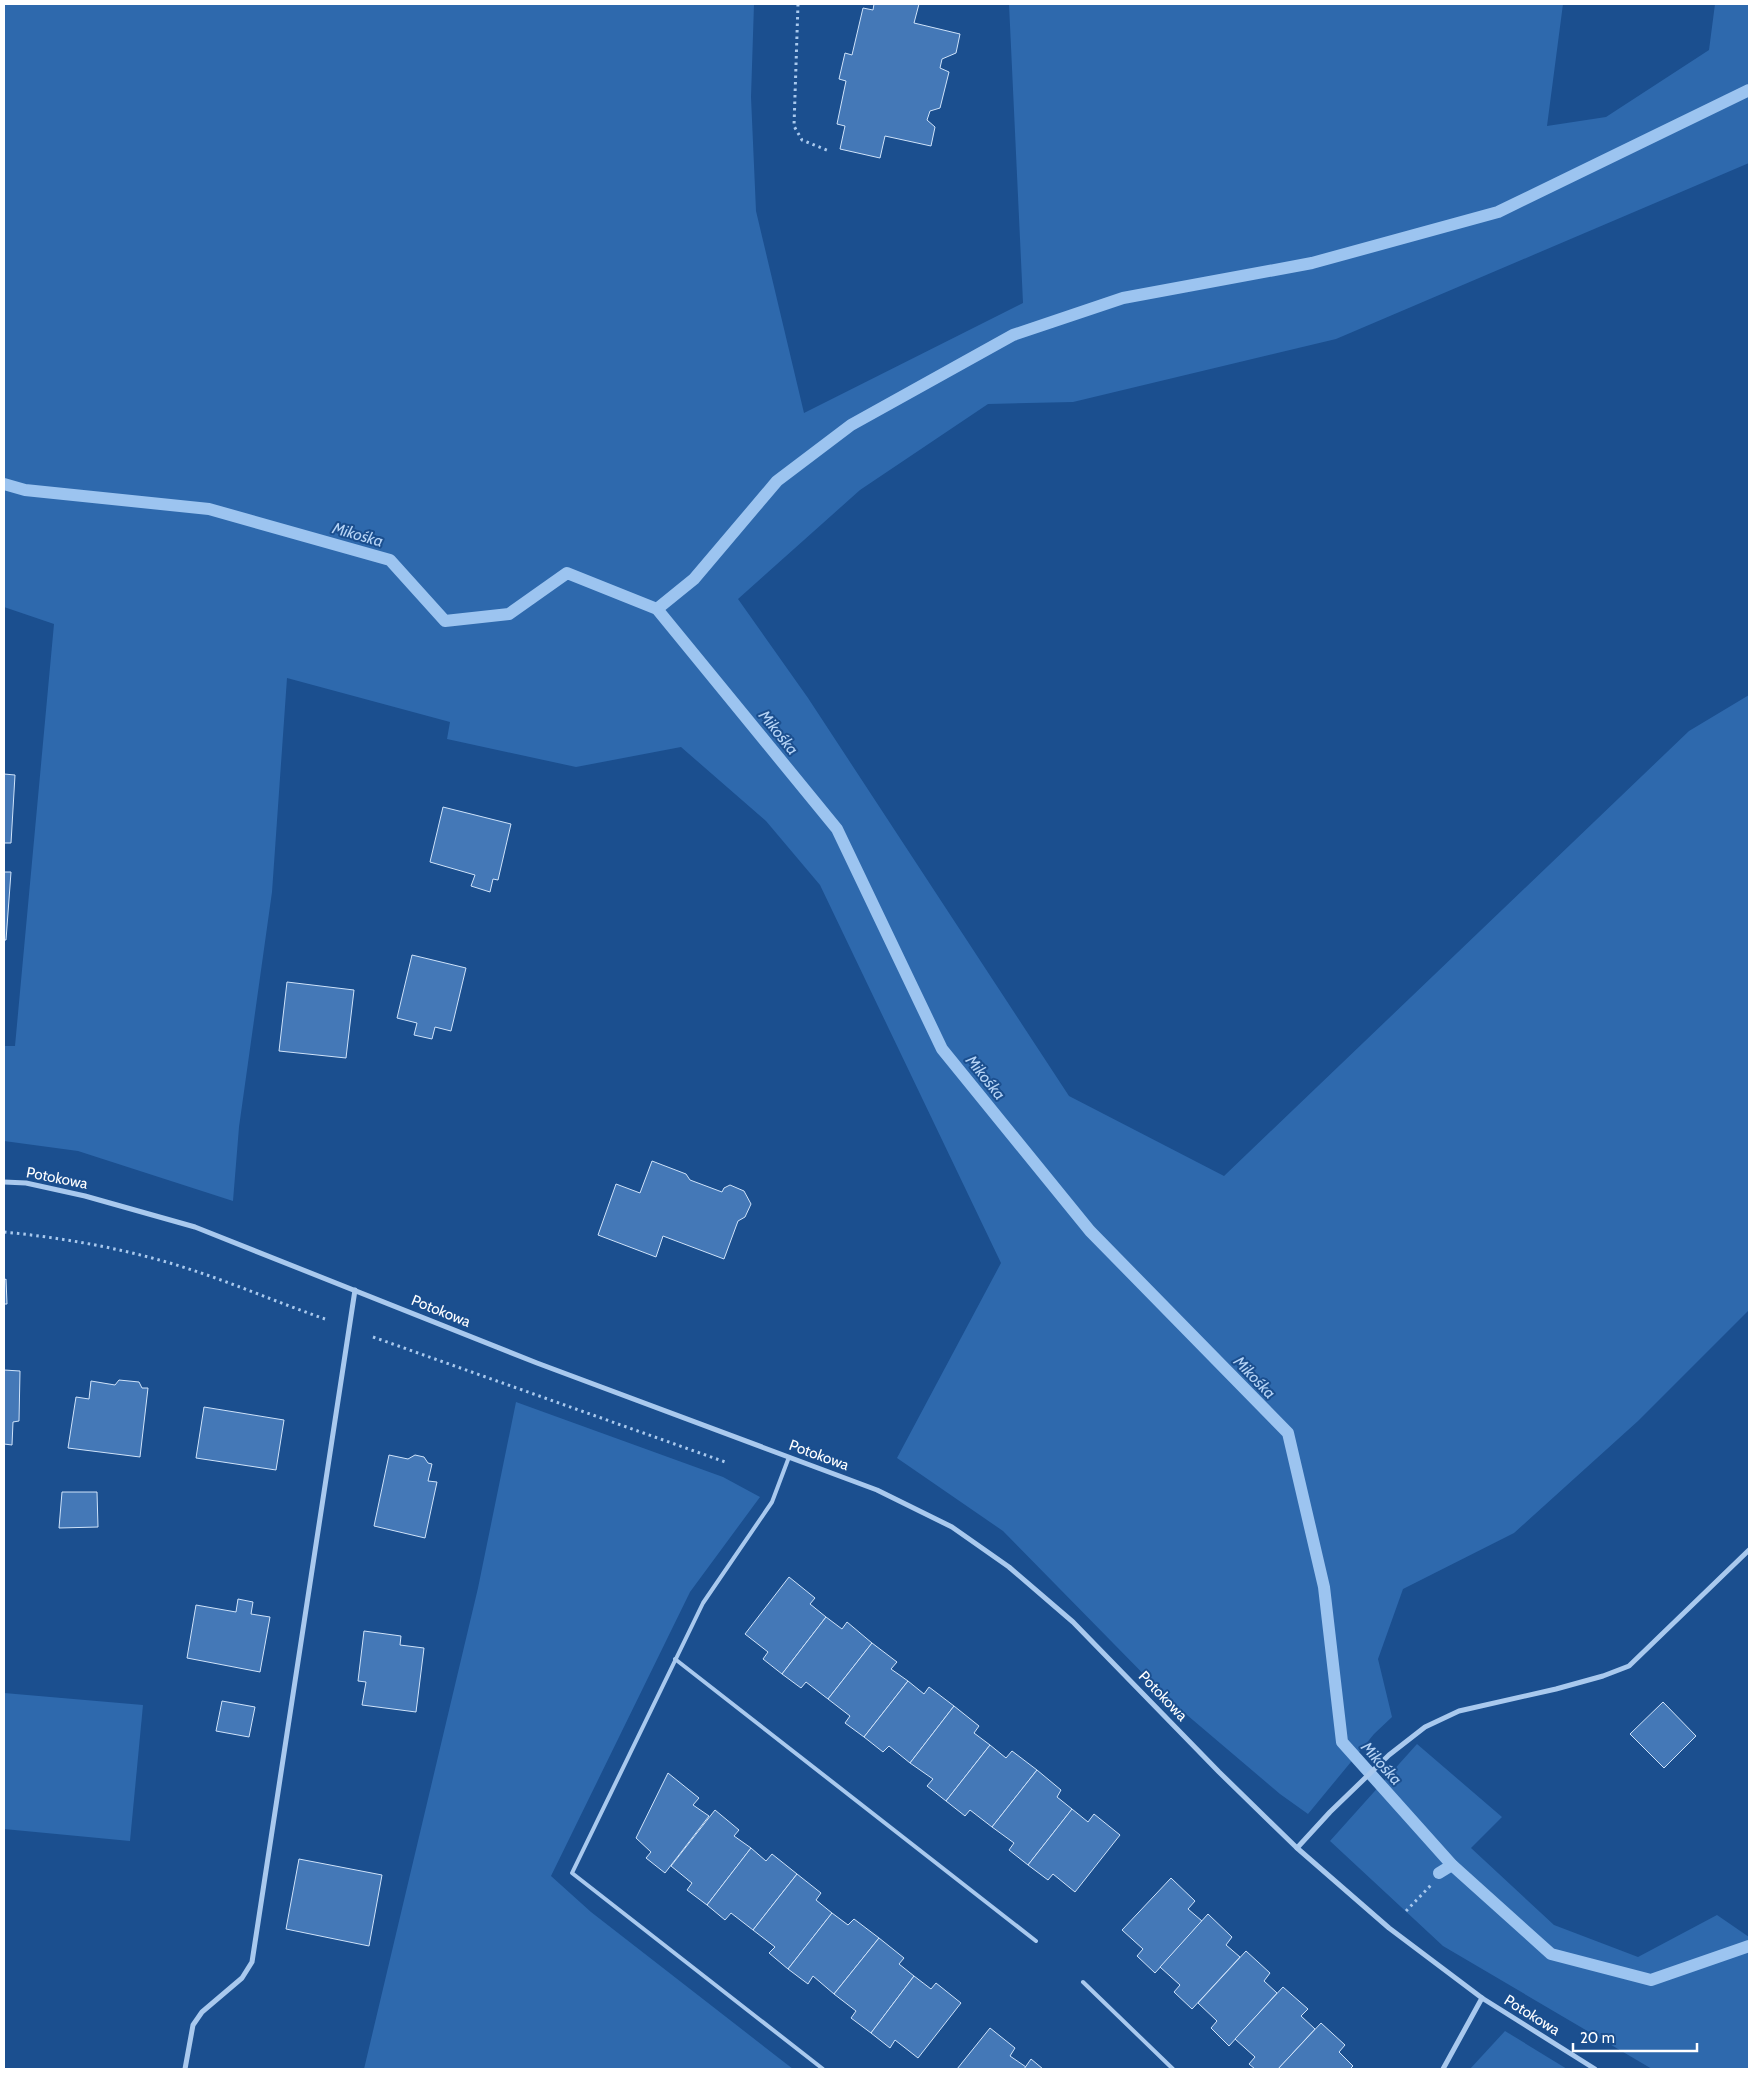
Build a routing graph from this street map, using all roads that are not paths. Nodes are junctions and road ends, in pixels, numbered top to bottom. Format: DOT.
graph roads {
  1 [pos="4,1182"];
  2 [pos="355,1290"];
  3 [pos="789,1457"];
  4 [pos="1749,1550"];
  5 [pos="675,1659"];
  6 [pos="1297,1848"];
  7 [pos="1036,1941"];
  8 [pos="1083,1982"];
  9 [pos="1482,1998"];
  10 [pos="185,2069"];
  11 [pos="823,2069"];
  12 [pos="1173,2069"];
  13 [pos="1443,2069"];
  14 [pos="1595,2069"];
  1 -- 2 [label="street, Potokowa"];
  2 -- 3 [label="street, Potokowa"];
  2 -- 10 [label="street"];
  3 -- 5 [label="lane"];
  3 -- 6 [label="street, Potokowa"];
  4 -- 6 [label="street"];
  5 -- 7 [label="lane"];
  5 -- 11 [label="lane"];
  6 -- 9 [label="street, Potokowa"];
  8 -- 12 [label="lane"];
  9 -- 13 [label="street, Potokowa"];
  9 -- 14 [label="street, Potokowa"];
}
